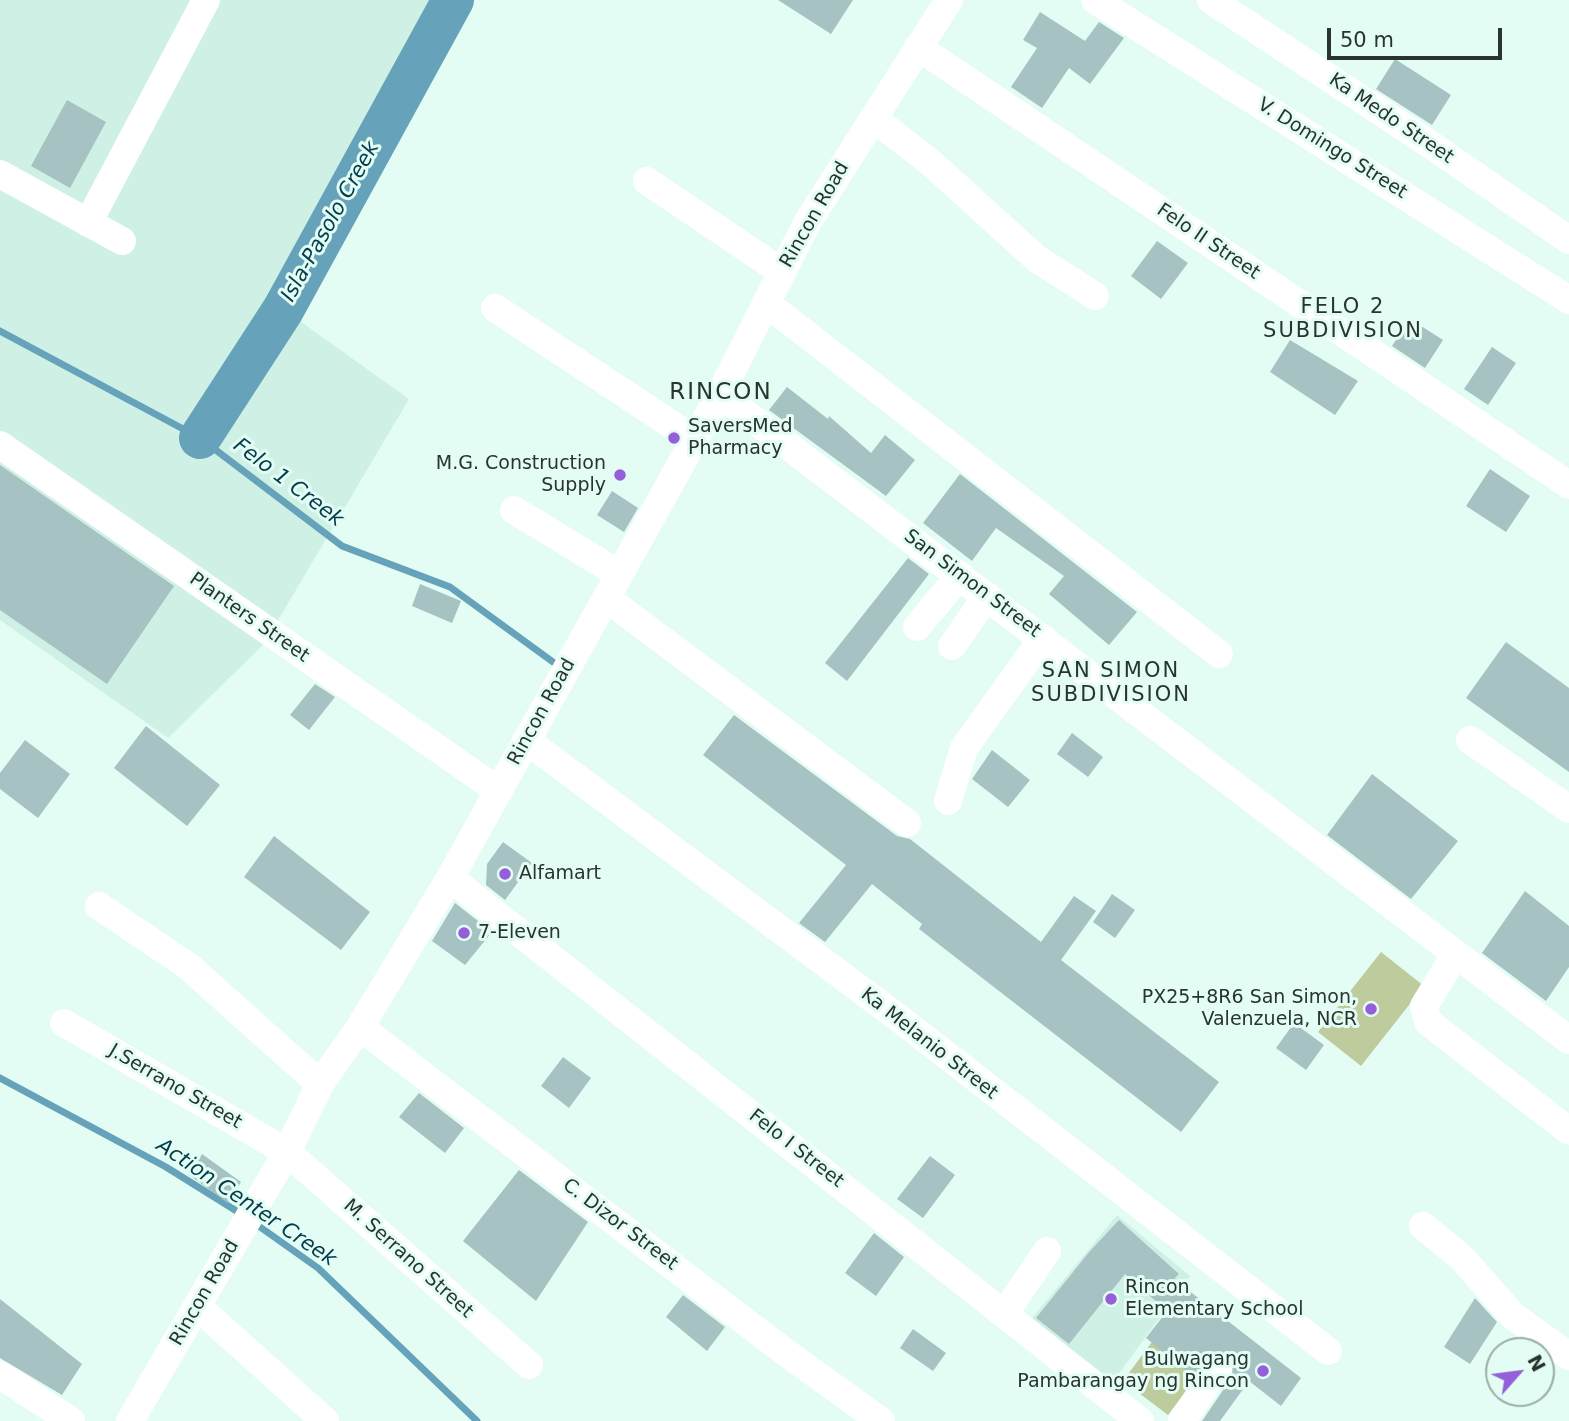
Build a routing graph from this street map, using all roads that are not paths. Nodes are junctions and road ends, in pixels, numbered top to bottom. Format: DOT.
graph roads {
  1 [pos="206,0"];
  2 [pos="949,0"];
  3 [pos="1095,0"];
  4 [pos="1211,0"];
  5 [pos="918,47"];
  6 [pos="873,118"];
  7 [pos="0,174"];
  8 [pos="648,181"];
  9 [pos="88,223"];
  10 [pos="1569,240"];
  11 [pos="122,241"];
  12 [pos="782,272"];
  13 [pos="1095,296"];
  14 [pos="1569,300"];
  15 [pos="766,303"];
  16 [pos="495,308"];
  17 [pos="720,394"];
  18 [pos="695,440"];
  19 [pos="0,445"];
  20 [pos="1569,485"];
  21 [pos="514,510"];
  22 [pos="960,575"];
  23 [pos="613,586"];
  24 [pos="987,596"];
  25 [pos="917,627"];
  26 [pos="1043,638"];
  27 [pos="952,646"];
  28 [pos="1219,654"];
  29 [pos="526,740"];
  30 [pos="1470,740"];
  31 [pos="499,791"];
  32 [pos="948,801"];
  33 [pos="1569,809"];
  34 [pos="907,823"];
  35 [pos="450,878"];
  36 [pos="99,906"];
  37 [pos="1455,956"];
  38 [pos="64,1023"];
  39 [pos="360,1027"];
  40 [pos="1569,1040"];
  41 [pos="320,1084"];
  42 [pos="1569,1131"];
  43 [pos="287,1152"];
  44 [pos="1423,1226"];
  45 [pos="1047,1251"];
  46 [pos="197,1306"];
  47 [pos="1005,1313"];
  48 [pos="1328,1351"];
  49 [pos="1569,1356"];
  50 [pos="529,1365"];
  51 [pos="1218,1368"];
  52 [pos="0,1375"];
  53 [pos="71,1421"];
  54 [pos="131,1421"];
  55 [pos="324,1421"];
  56 [pos="881,1421"];
  57 [pos="1140,1421"];
  58 [pos="1182,1421"];
  1 -- 9 [label="street"];
  2 -- 5 [label="street, Rincon Road"];
  3 -- 14 [label="street, V. Domingo Street"];
  4 -- 10 [label="street, Ka Medo Street"];
  5 -- 6 [label="street, Rincon Road"];
  5 -- 20 [label="street, Felo II Street"];
  6 -- 12 [label="street, Rincon Road"];
  6 -- 13 [label="street"];
  7 -- 9 [label="street"];
  8 -- 12 [label="street"];
  9 -- 11 [label="street"];
  12 -- 15 [label="street, Rincon Road"];
  15 -- 17 [label="street, Rincon Road"];
  15 -- 28 [label="street"];
  16 -- 18 [label="street"];
  17 -- 18 [label="street, Rincon Road"];
  17 -- 22 [label="street, San Simon Street"];
  18 -- 23 [label="street, Rincon Road"];
  19 -- 31 [label="street, Planters Street"];
  21 -- 23 [label="street"];
  22 -- 24 [label="street, San Simon Street"];
  22 -- 25 [label="street"];
  23 -- 29 [label="street, Rincon Road"];
  23 -- 34 [label="street"];
  24 -- 26 [label="street, San Simon Street"];
  24 -- 27 [label="street"];
  26 -- 32 [label="street"];
  26 -- 37 [label="street, San Simon Street"];
  29 -- 31 [label="street, Rincon Road"];
  29 -- 48 [label="street, Ka Melanio Street"];
  30 -- 33 [label="street"];
  31 -- 35 [label="street, Rincon Road"];
  35 -- 39 [label="street, Rincon Road"];
  35 -- 47 [label="street, Felo Ⅰ Street"];
  36 -- 41 [label="street"];
  37 -- 40 [label="street, San Simon Street"];
  37 -- 42 [label="street"];
  38 -- 43 [label="street, J.Serrano Street"];
  39 -- 41 [label="street, Rincon Road"];
  39 -- 56 [label="street, C. Dizor Street"];
  41 -- 43 [label="street, Rincon Road"];
  43 -- 46 [label="street, Rincon Road"];
  43 -- 50 [label="street, M. Serrano Street"];
  44 -- 49 [label="street"];
  45 -- 47 [label="street"];
  46 -- 54 [label="street, Rincon Road"];
  46 -- 55 [label="street"];
  47 -- 57 [label="street, Felo Ⅰ Street"];
  51 -- 58 [label="street"];
  52 -- 53 [label="street"];
}
